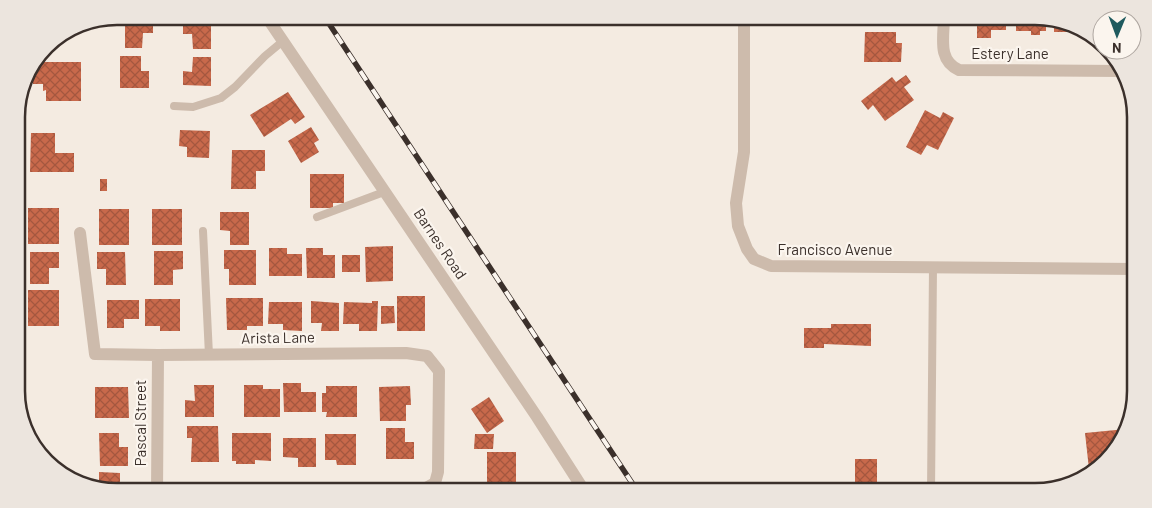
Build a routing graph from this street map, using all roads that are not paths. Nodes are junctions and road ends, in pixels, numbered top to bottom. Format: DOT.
graph roads {
  1 [pos="272,25"];
  2 [pos="744,25"];
  3 [pos="944,25"];
  4 [pos="283,41"];
  5 [pos="1115,71"];
  6 [pos="174,106"];
  7 [pos="384,192"];
  8 [pos="317,217"];
  9 [pos="203,231"];
  10 [pos="80,233"];
  11 [pos="933,267"];
  12 [pos="1127,269"];
  13 [pos="158,355"];
  14 [pos="209,355"];
  15 [pos="157,483"];
  16 [pos="435,483"];
  17 [pos="579,483"];
  18 [pos="931,483"];
  1 -- 4 [label="street, Barnes Road"];
  2 -- 11 [label="street, Francisco Avenue"];
  3 -- 5 [label="street, Estery Lane"];
  4 -- 6 [label="lane"];
  4 -- 7 [label="street, Barnes Road"];
  7 -- 8 [label="lane"];
  7 -- 17 [label="street, Barnes Road"];
  9 -- 14 [label="lane"];
  10 -- 13 [label="street, Arista Lane"];
  11 -- 12 [label="street, Francisco Avenue"];
  11 -- 18 [label="lane"];
  13 -- 14 [label="street, Arista Lane"];
  13 -- 15 [label="street, Pascal Street"];
  14 -- 16 [label="street, Arista Lane"];
}
